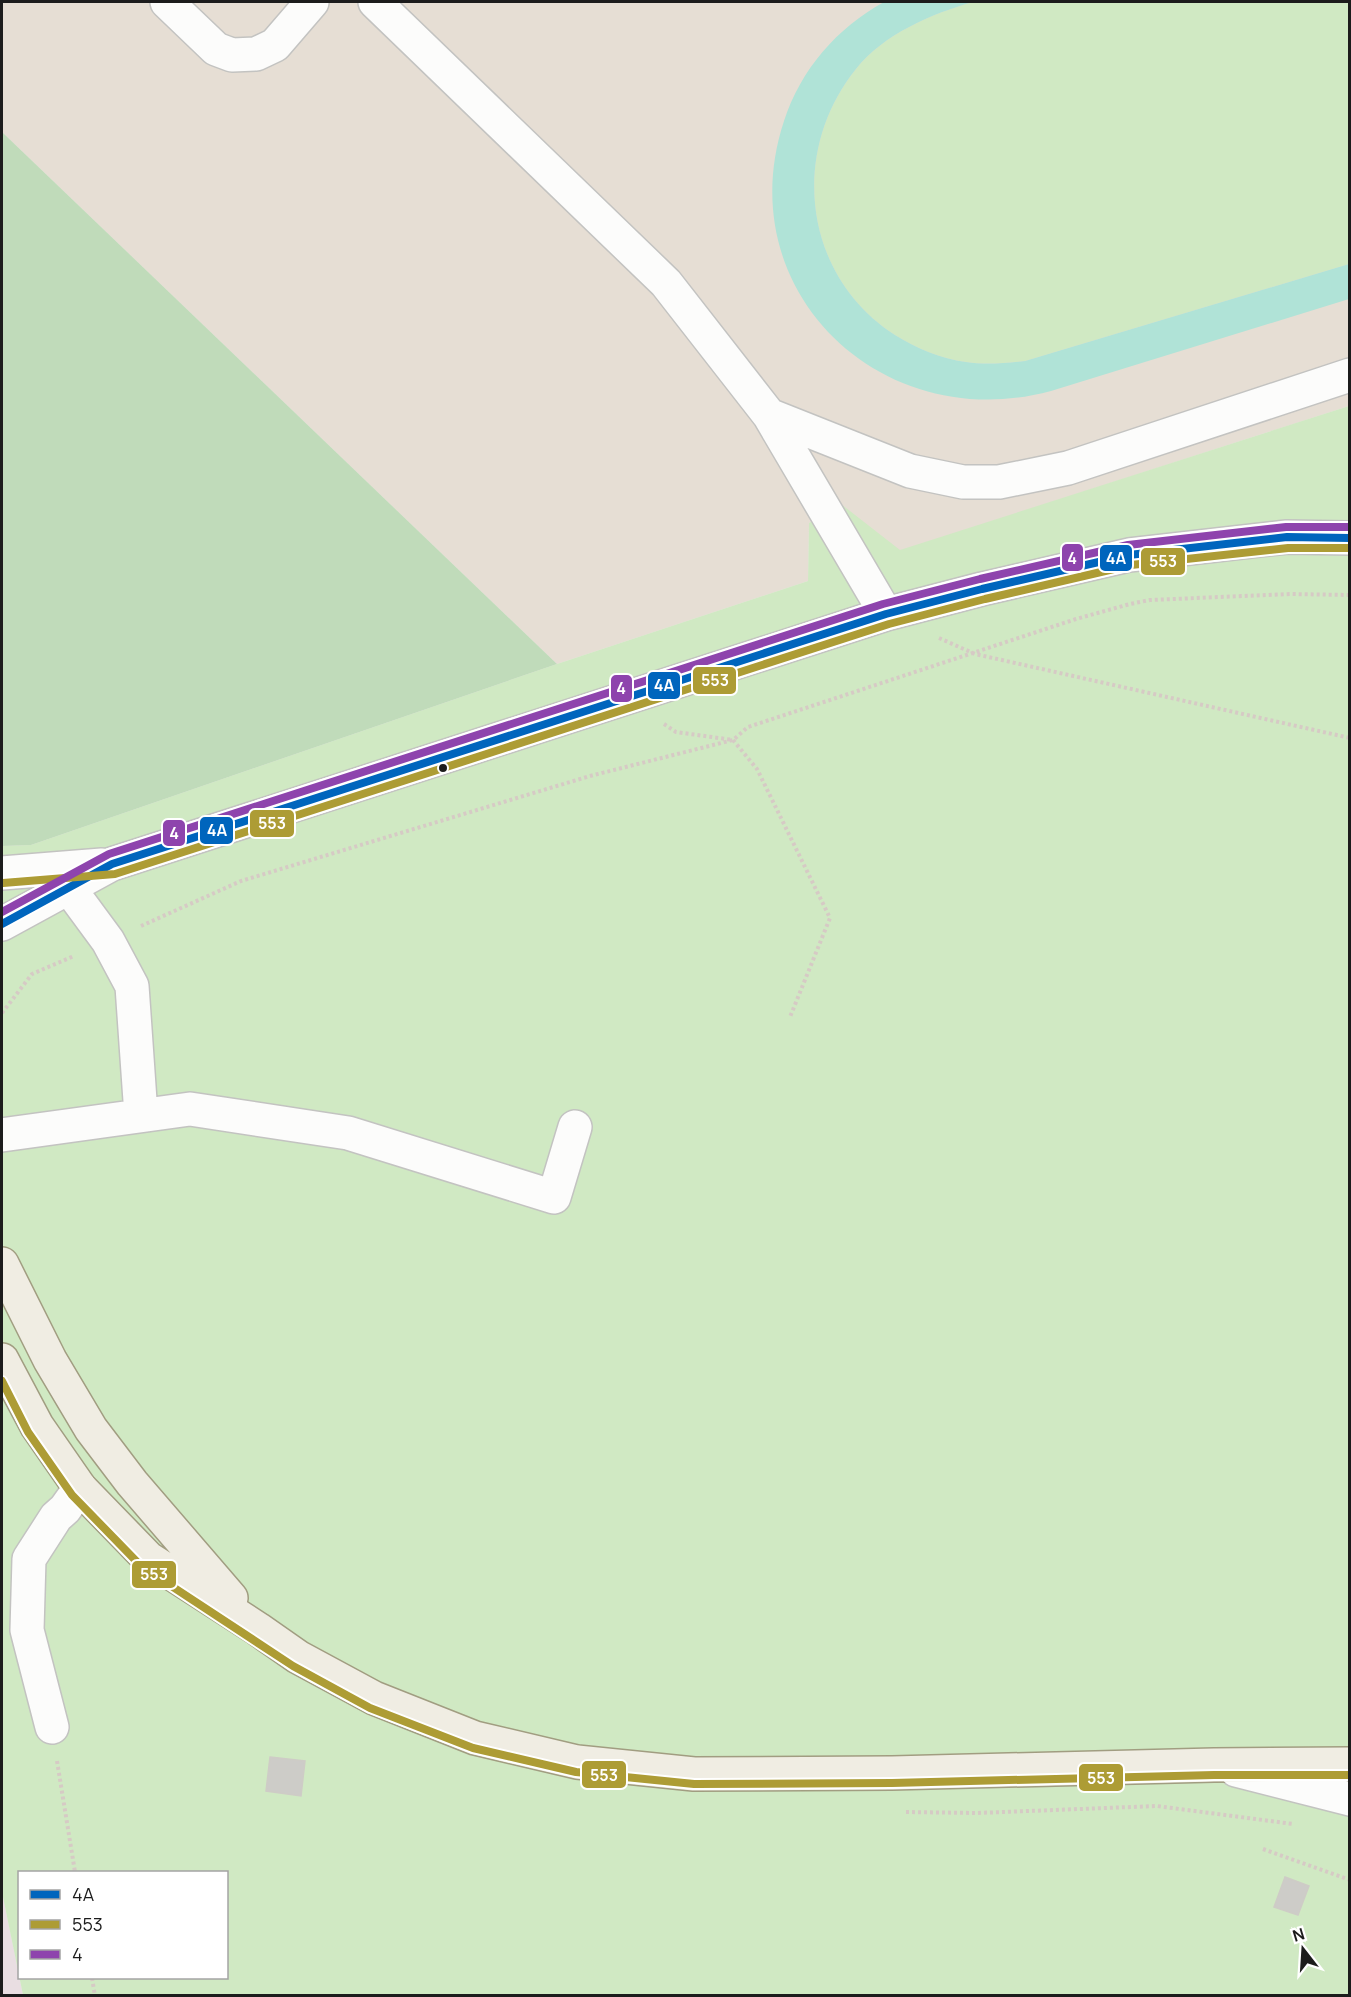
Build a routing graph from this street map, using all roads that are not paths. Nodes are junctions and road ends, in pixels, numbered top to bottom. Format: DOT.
graph roads {
  1 [pos="167,2"];
  2 [pos="312,2"];
  3 [pos="375,2"];
  4 [pos="1350,375"];
  5 [pos="769,415"];
  6 [pos="1350,538"];
  7 [pos="886,614"];
  8 [pos="112,864"];
  9 [pos="2,873"];
  10 [pos="69,888"];
  11 [pos="2,924"];
  12 [pos="141,1115"];
  13 [pos="575,1127"];
  14 [pos="2,1135"];
  15 [pos="2,1264"];
  16 [pos="2,1360"];
  17 [pos="80,1488"];
  18 [pos="258,1629"];
  19 [pos="52,1727"];
  20 [pos="1350,1764"];
  21 [pos="1214,1765"];
  22 [pos="1350,1799"];
  1 -- 2 [label="street"];
  3 -- 5 [label="street"];
  4 -- 5 [label="street"];
  5 -- 7 [label="street"];
  6 -- 7 [label="street"];
  7 -- 8 [label="street"];
  8 -- 9 [label="street"];
  8 -- 10 [label="street"];
  10 -- 11 [label="street"];
  10 -- 12 [label="street"];
  12 -- 13 [label="street"];
  12 -- 14 [label="street"];
  15 -- 18 [label="main road"];
  16 -- 17 [label="main road"];
  17 -- 18 [label="main road"];
  17 -- 19 [label="street"];
  18 -- 21 [label="main road"];
  20 -- 21 [label="main road"];
  21 -- 22 [label="street"];
}
